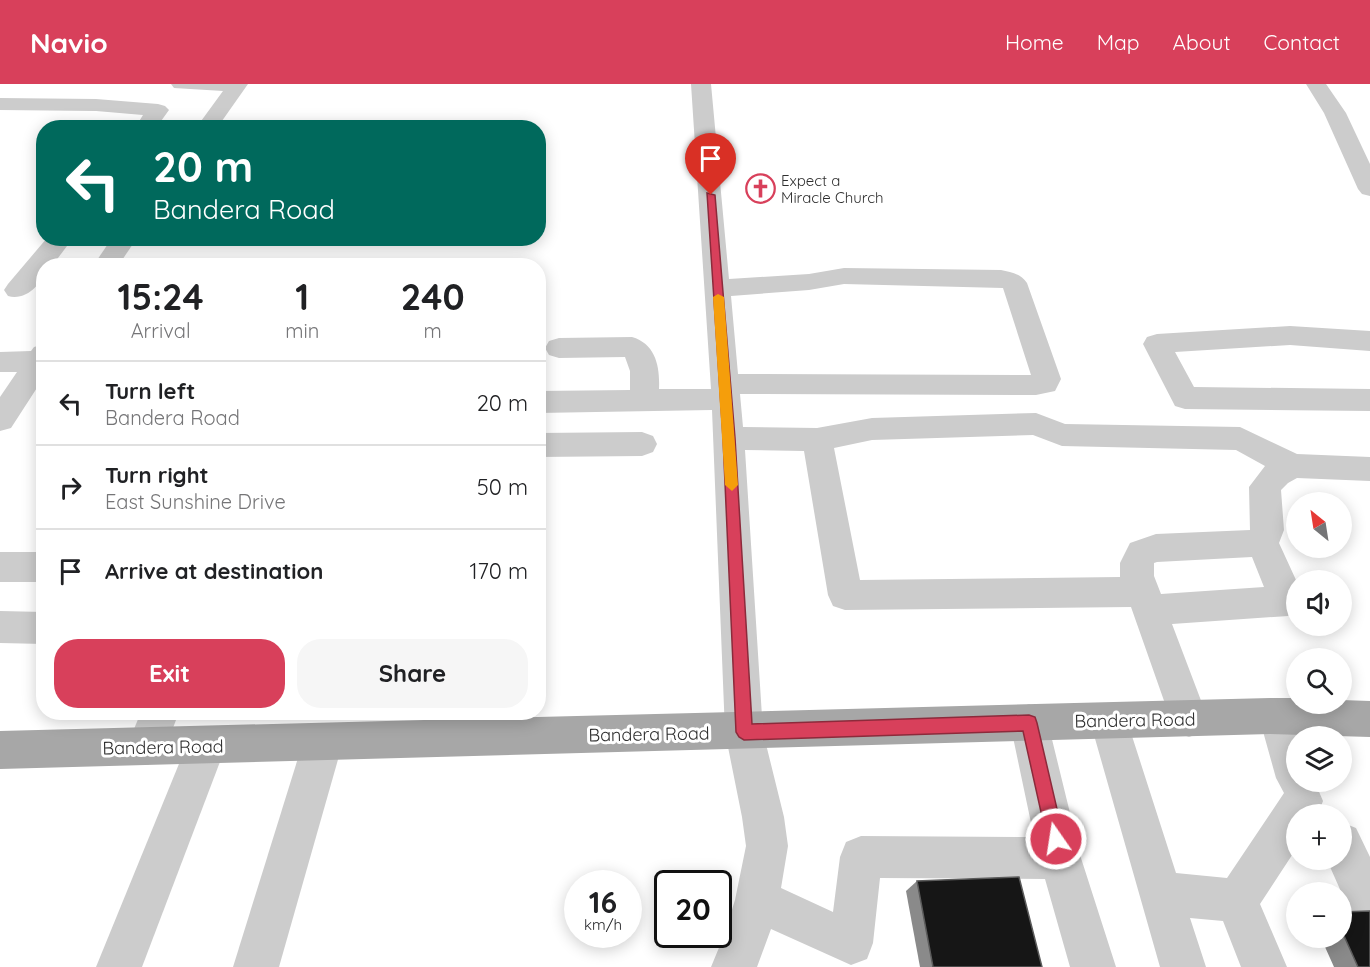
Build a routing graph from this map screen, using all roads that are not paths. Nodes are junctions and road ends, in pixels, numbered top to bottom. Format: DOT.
graph roads {
  1 [pos="181,84"];
  2 [pos="238,84"];
  3 [pos="701,84"];
  4 [pos="1316,84"];
  5 [pos="0,104"];
  6 [pos="151,120"];
  7 [pos="212,120"];
  8 [pos="1363,160"];
  9 [pos="1370,189"];
  10 [pos="53,246"];
  11 [pos="41,258"];
  12 [pos="36,263"];
  13 [pos="718,288"];
  14 [pos="8,290"];
  15 [pos="36,290"];
  16 [pos="1370,341"];
  17 [pos="559,348"];
  18 [pos="36,358"];
  19 [pos="0,362"];
  20 [pos="36,366"];
  21 [pos="726,392"];
  22 [pos="645,400"];
  23 [pos="1370,400"];
  24 [pos="546,402"];
  25 [pos="0,420"];
  26 [pos="729,438"];
  27 [pos="817,440"];
  28 [pos="642,444"];
  29 [pos="546,445"];
  30 [pos="1293,466"];
  31 [pos="1370,469"];
  32 [pos="1262,543"];
  33 [pos="0,567"];
  34 [pos="36,567"];
  35 [pos="1146,601"];
  36 [pos="0,627"];
  37 [pos="36,628"];
  38 [pos="1278,717"];
  39 [pos="1189,719"];
  40 [pos="1370,719"];
  41 [pos="1109,721"];
  42 [pos="1029,723"];
  43 [pos="153,729"];
  44 [pos="744,732"];
  45 [pos="323,742"];
  46 [pos="206,746"];
  47 [pos="0,750"];
  48 [pos="1303,794"];
  49 [pos="1353,853"];
  50 [pos="1060,858"];
  51 [pos="1161,893"];
  52 [pos="757,900"];
  53 [pos="1237,901"];
  54 [pos="1370,905"];
  55 [pos="850,955"];
  56 [pos="119,967"];
  57 [pos="256,967"];
  58 [pos="734,967"];
  59 [pos="1094,967"];
  60 [pos="1183,967"];
  61 [pos="1264,967"];
  1 -- 2 [label="street"];
  2 -- 7 [label="street"];
  3 -- 13 [label="street"];
  4 -- 8 [label="street"];
  5 -- 6 [label="street"];
  8 -- 9 [label="street"];
  10 -- 11 [label="street"];
  12 -- 14 [label="street"];
  13 -- 21 [label="street"];
  13 -- 21 [label="street"];
  14 -- 15 [label="street"];
  16 -- 23 [label="street"];
  17 -- 22 [label="street"];
  18 -- 19 [label="street"];
  20 -- 25 [label="street"];
  21 -- 22 [label="street"];
  21 -- 26 [label="street"];
  22 -- 24 [label="street"];
  26 -- 27 [label="street"];
  26 -- 44 [label="street"];
  27 -- 30 [label="street"];
  27 -- 35 [label="street"];
  28 -- 29 [label="street"];
  30 -- 31 [label="street"];
  30 -- 32 [label="street"];
  32 -- 35 [label="street"];
  32 -- 35 [label="street"];
  33 -- 34 [label="street"];
  35 -- 39 [label="street"];
  36 -- 37 [label="street"];
  38 -- 39 [label="main road, Bandera Road"];
  38 -- 40 [label="main road, Bandera Road"];
  38 -- 48 [label="street"];
  39 -- 41 [label="main road, Bandera Road"];
  41 -- 42 [label="main road, Bandera Road"];
  41 -- 51 [label="street"];
  42 -- 44 [label="main road, Bandera Road"];
  42 -- 50 [label="street"];
  43 -- 46 [label="main road, Bandera Road"];
  43 -- 47 [label="main road, Bandera Road"];
  44 -- 45 [label="main road, Bandera Road"];
  44 -- 52 [label="street"];
  45 -- 46 [label="main road, Bandera Road"];
  45 -- 57 [label="street"];
  46 -- 56 [label="street"];
  48 -- 53 [label="street"];
  49 -- 54 [label="street"];
  50 -- 55 [label="street"];
  50 -- 59 [label="street"];
  51 -- 53 [label="street"];
  51 -- 60 [label="street"];
  52 -- 55 [label="street"];
  52 -- 58 [label="street"];
  53 -- 61 [label="street"];
}
